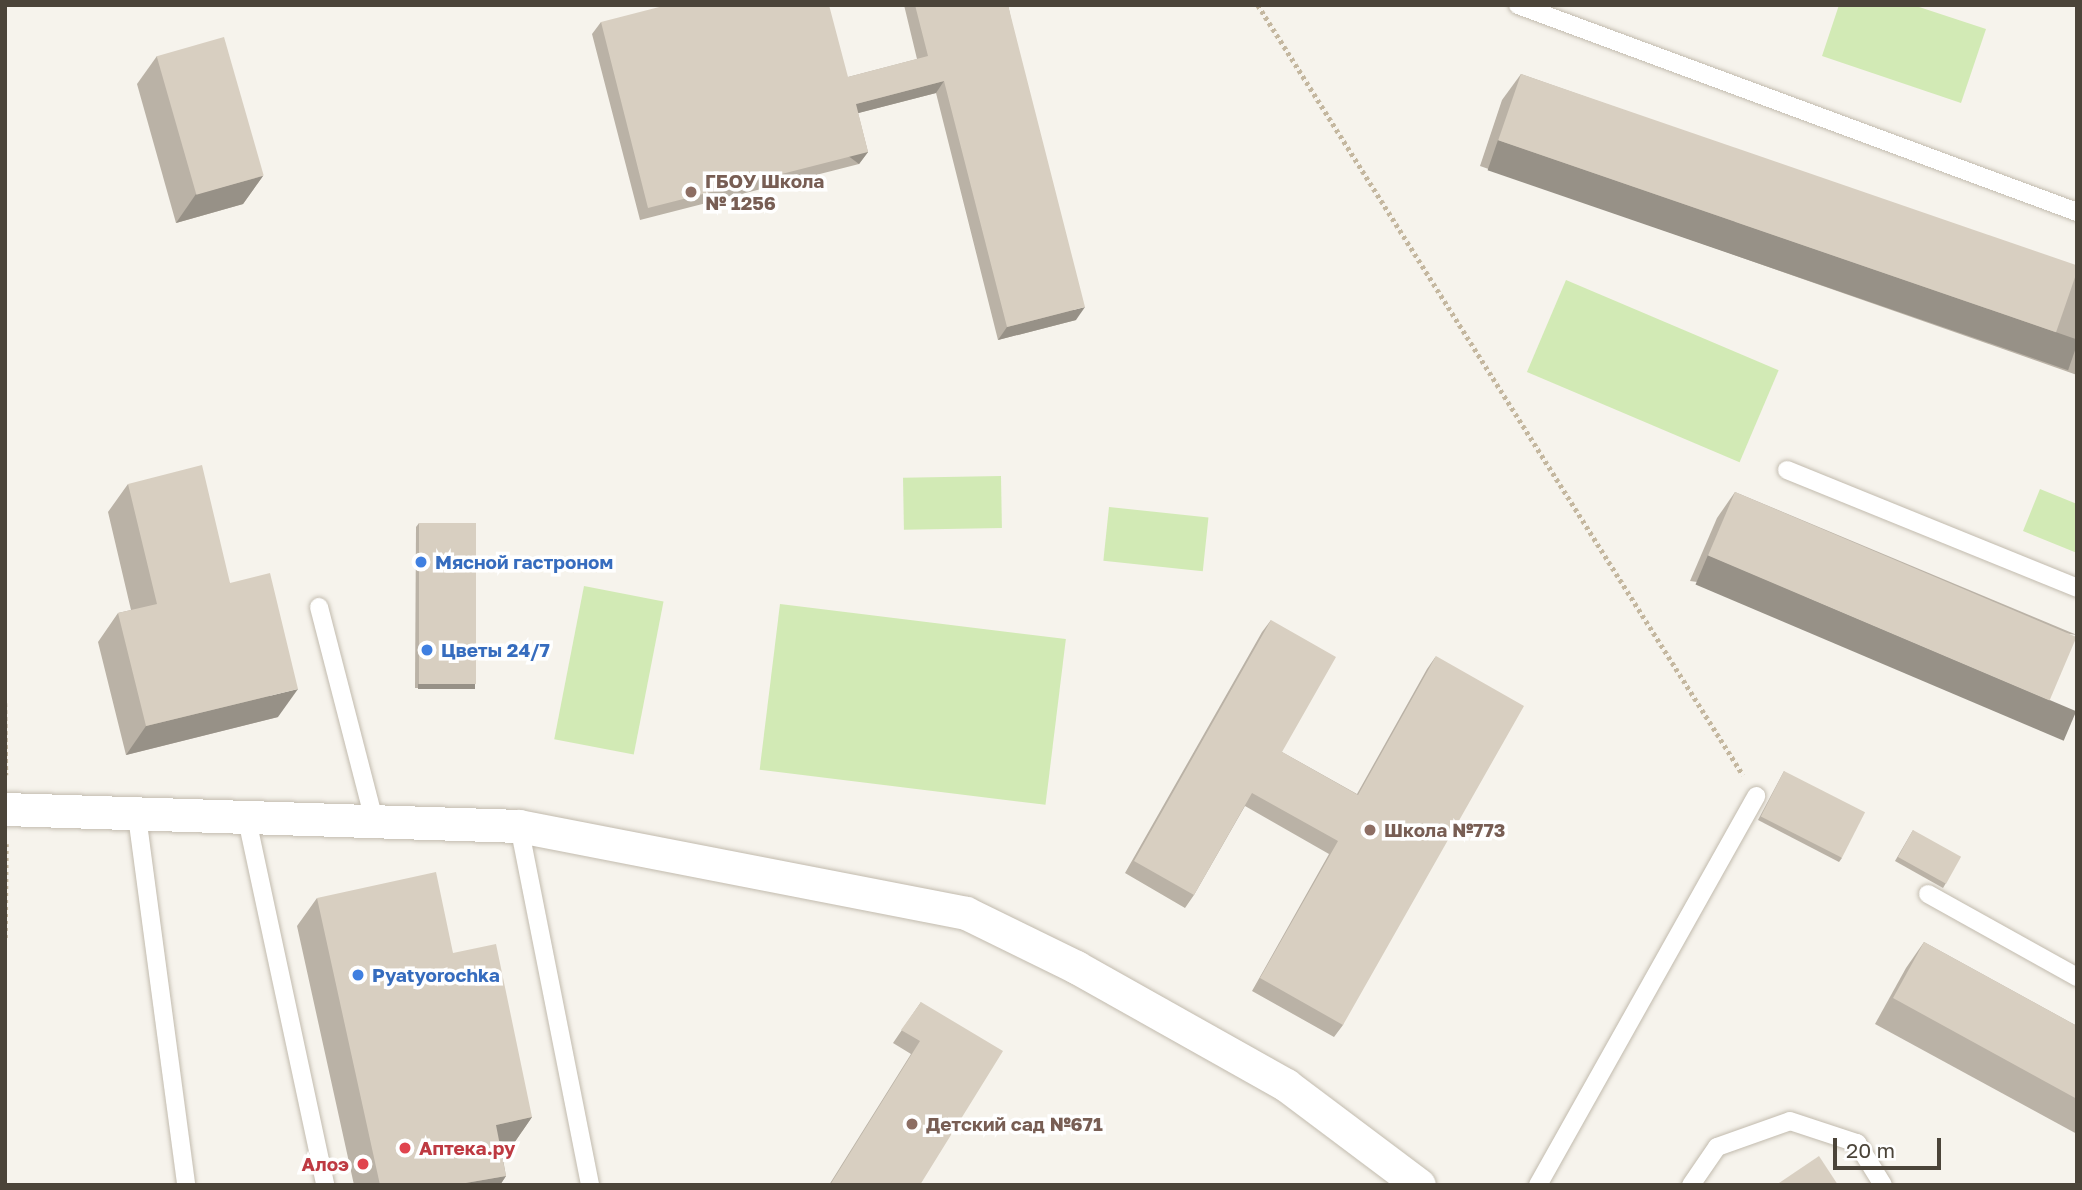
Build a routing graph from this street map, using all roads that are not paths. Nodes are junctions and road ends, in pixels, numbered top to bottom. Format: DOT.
graph roads {
  1 [pos="1518,5"];
  2 [pos="2077,212"];
  3 [pos="1787,470"];
  4 [pos="2077,588"];
  5 [pos="319,607"];
  6 [pos="1756,796"];
  7 [pos="5,809"];
  8 [pos="137,816"];
  9 [pos="246,816"];
  10 [pos="373,820"];
  11 [pos="519,826"];
  12 [pos="1928,894"];
  13 [pos="2077,977"];
  14 [pos="186,1185"];
  15 [pos="325,1185"];
  16 [pos="590,1185"];
  17 [pos="1419,1185"];
  18 [pos="1538,1185"];
  19 [pos="1691,1185"];
  20 [pos="1884,1185"];
  1 -- 2 [label="lane"];
  3 -- 4 [label="lane"];
  5 -- 10 [label="lane"];
  6 -- 18 [label="lane"];
  7 -- 8 [label="street"];
  8 -- 9 [label="street"];
  8 -- 14 [label="lane"];
  9 -- 10 [label="street"];
  9 -- 15 [label="lane"];
  10 -- 11 [label="street"];
  11 -- 16 [label="lane"];
  11 -- 17 [label="street"];
  12 -- 13 [label="lane"];
  19 -- 20 [label="lane"];
}
